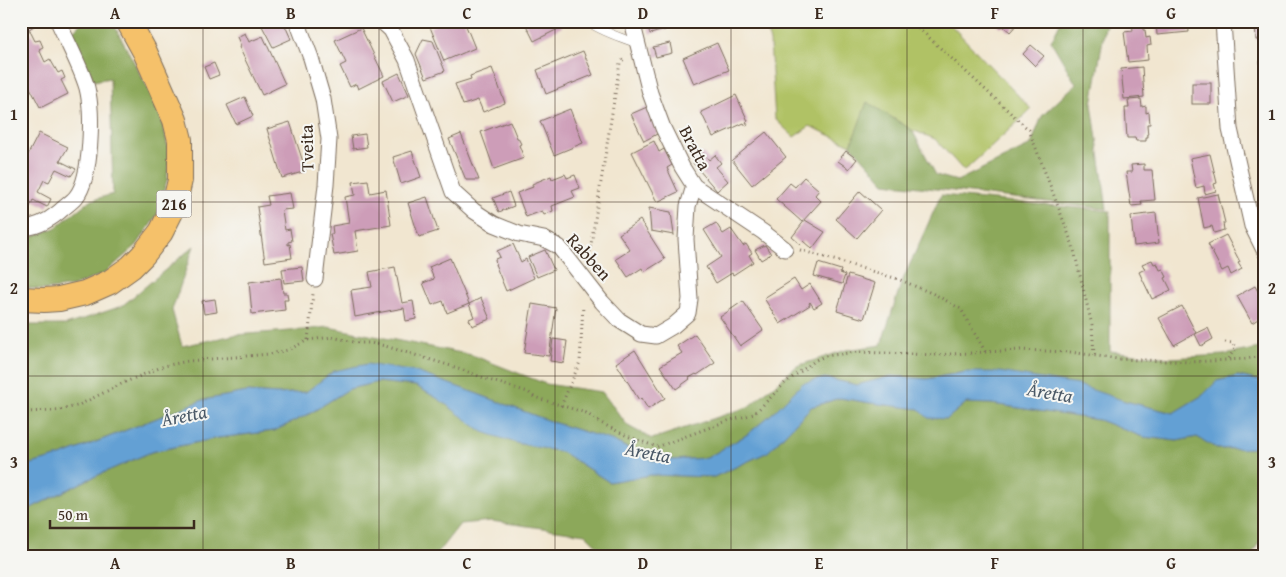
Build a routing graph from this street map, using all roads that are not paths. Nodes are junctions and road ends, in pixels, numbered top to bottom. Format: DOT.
graph roads {
  1 [pos="58,21"];
  2 [pos="128,21"];
  3 [pos="297,21"];
  4 [pos="381,21"];
  5 [pos="587,21"];
  6 [pos="632,21"];
  7 [pos="1223,21"];
  8 [pos="637,44"];
  9 [pos="694,186"];
  10 [pos="21,228"];
  11 [pos="788,248"];
  12 [pos="1265,252"];
  13 [pos="315,279"];
  14 [pos="21,299"];
  1 -- 10 [label="street"];
  2 -- 14 [label="main road, 216"];
  3 -- 13 [label="street, Tveita"];
  4 -- 9 [label="street, Rabben"];
  5 -- 8 [label="lane"];
  6 -- 8 [label="street, Bratta"];
  7 -- 12 [label="street"];
  8 -- 9 [label="street, Bratta"];
  9 -- 11 [label="street, Bratta"];
}
